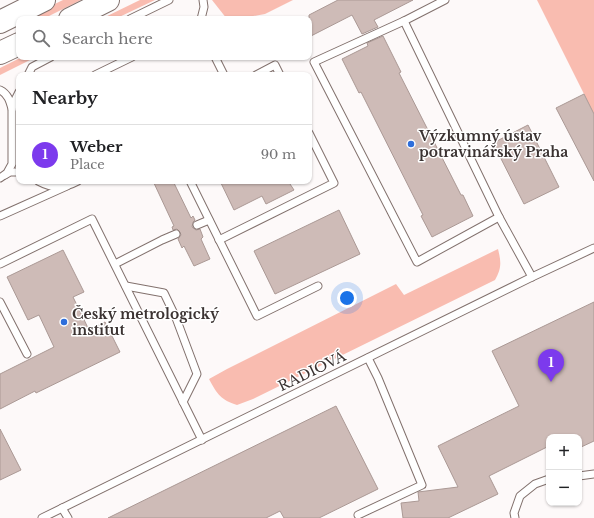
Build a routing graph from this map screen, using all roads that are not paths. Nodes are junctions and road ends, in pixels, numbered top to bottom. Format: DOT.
graph roads {
  1 [pos="44,0"];
  2 [pos="108,0"];
  3 [pos="169,0"];
  4 [pos="203,0"];
  5 [pos="445,0"];
  6 [pos="76,16"];
  7 [pos="136,16"];
  8 [pos="202,16"];
  9 [pos="4,19"];
  10 [pos="404,21"];
  11 [pos="16,45"];
  12 [pos="0,53"];
  13 [pos="45,60"];
  14 [pos="126,60"];
  15 [pos="216,60"];
  16 [pos="30,72"];
  17 [pos="101,72"];
  18 [pos="222,72"];
  19 [pos="263,72"];
  20 [pos="279,72"];
  21 [pos="0,90"];
  22 [pos="16,100"];
  23 [pos="16,103"];
  24 [pos="13,108"];
  25 [pos="312,139"];
  26 [pos="16,172"];
  27 [pos="2,177"];
  28 [pos="44,184"];
  29 [pos="71,184"];
  30 [pos="191,184"];
  31 [pos="67,186"];
  32 [pos="0,216"];
  33 [pos="499,217"];
  34 [pos="209,220"];
  35 [pos="197,225"];
  36 [pos="176,234"];
  37 [pos="219,240"];
  38 [pos="594,248"];
  39 [pos="0,264"];
  40 [pos="115,264"];
  41 [pos="532,277"];
  42 [pos="126,286"];
  43 [pos="318,286"];
  44 [pos="0,302"];
  45 [pos="27,354"];
  46 [pos="368,358"];
  47 [pos="183,402"];
  48 [pos="202,440"];
  49 [pos="594,474"];
  50 [pos="582,476"];
  51 [pos="546,480"];
  52 [pos="62,508"];
  53 [pos="358,515"];
  54 [pos="42,518"];
  55 [pos="68,518"];
  56 [pos="515,518"];
  1 -- 9 [label="highway"];
  2 -- 6 [label="highway"];
  3 -- 7 [label="lane"];
  4 -- 8 [label="lane"];
  5 -- 10 [label="lane"];
  10 -- 33 [label="lane"];
  10 -- 33 [label="lane"];
  11 -- 12 [label="highway"];
  13 -- 16 [label="lane"];
  14 -- 17 [label="lane"];
  15 -- 18 [label="lane"];
  19 -- 20 [label="lane"];
  21 -- 24 [label="lane"];
  22 -- 24 [label="lane"];
  23 -- 24 [label="lane"];
  24 -- 27 [label="lane"];
  25 -- 37 [label="lane"];
  26 -- 27 [label="lane"];
  28 -- 31 [label="lane"];
  29 -- 31 [label="lane"];
  30 -- 34 [label="lane"];
  31 -- 32 [label="lane"];
  33 -- 41 [label="lane"];
  34 -- 35 [label="lane"];
  34 -- 37 [label="lane"];
  36 -- 40 [label="lane"];
  37 -- 43 [label="lane"];
  38 -- 41 [label="lane, RADIOVÁ"];
  39 -- 40 [label="lane"];
  40 -- 42 [label="lane"];
  41 -- 46 [label="lane, RADIOVÁ"];
  42 -- 47 [label="lane"];
  42 -- 47 [label="lane"];
  44 -- 45 [label="lane"];
  46 -- 48 [label="lane, RADIOVÁ"];
  46 -- 53 [label="lane"];
  47 -- 48 [label="lane"];
  48 -- 52 [label="lane, RADIOVÁ"];
  49 -- 50 [label="lane"];
  51 -- 56 [label="lane"];
  52 -- 54 [label="lane, RADIOVÁ"];
  52 -- 55 [label="lane"];
}
